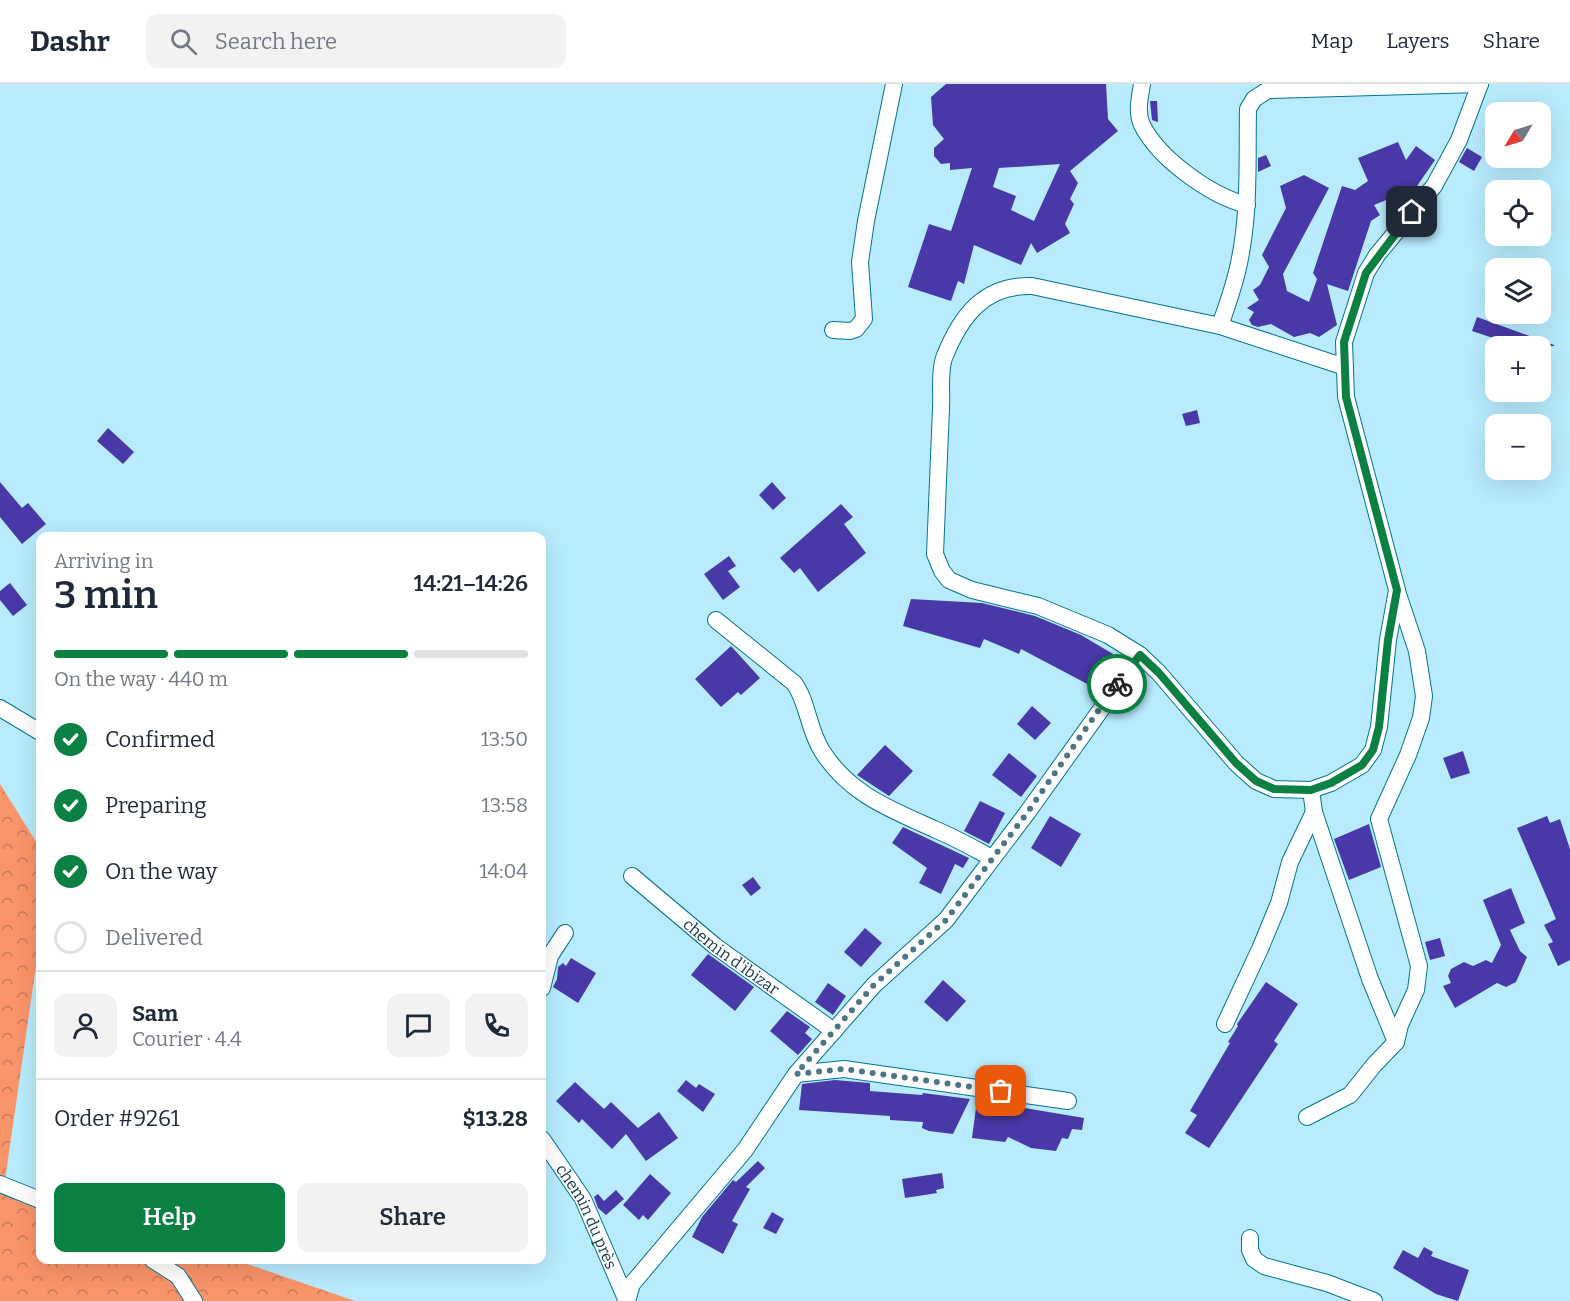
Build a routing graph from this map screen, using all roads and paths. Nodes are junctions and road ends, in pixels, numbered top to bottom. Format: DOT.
graph roads {
  1 [pos="894,84"];
  2 [pos="1142,84"];
  3 [pos="1480,84"];
  4 [pos="1247,205"];
  5 [pos="1220,326"];
  6 [pos="834,330"];
  7 [pos="1345,367"];
  8 [pos="1397,590"];
  9 [pos="716,620"];
  10 [pos="1140,655"];
  11 [pos="0,708"];
  12 [pos="36,730"];
  13 [pos="1311,790"];
  14 [pos="1314,812"];
  15 [pos="992,858"];
  16 [pos="632,876"];
  17 [pos="565,933"];
  18 [pos="546,972"];
  19 [pos="1225,1024"];
  20 [pos="834,1031"];
  21 [pos="1396,1042"];
  22 [pos="796,1074"];
  23 [pos="1068,1101"];
  24 [pos="1307,1116"];
  25 [pos="546,1145"];
  26 [pos="0,1184"];
  27 [pos="36,1198"];
  28 [pos="1250,1238"];
  29 [pos="159,1264"];
  30 [pos="626,1300"];
  31 [pos="194,1301"];
  32 [pos="1374,1301"];
  1 -- 6 [label="street"];
  2 -- 4 [label="street"];
  3 -- 4 [label="street"];
  3 -- 7 [label="street"];
  4 -- 5 [label="street"];
  5 -- 7 [label="street"];
  5 -- 10 [label="street"];
  7 -- 8 [label="street"];
  8 -- 13 [label="street"];
  8 -- 21 [label="street"];
  9 -- 15 [label="street"];
  10 -- 13 [label="street"];
  10 -- 15 [label="street"];
  11 -- 12 [label="street"];
  13 -- 14 [label="street"];
  14 -- 19 [label="street"];
  14 -- 21 [label="street"];
  15 -- 20 [label="street"];
  16 -- 20 [label="street, chemin d'ibizar"];
  17 -- 18 [label="street"];
  20 -- 22 [label="street"];
  21 -- 24 [label="street"];
  22 -- 23 [label="street"];
  22 -- 30 [label="street"];
  25 -- 30 [label="street, chemin du près"];
  26 -- 27 [label="street"];
  28 -- 32 [label="street"];
  29 -- 31 [label="street"];
}
